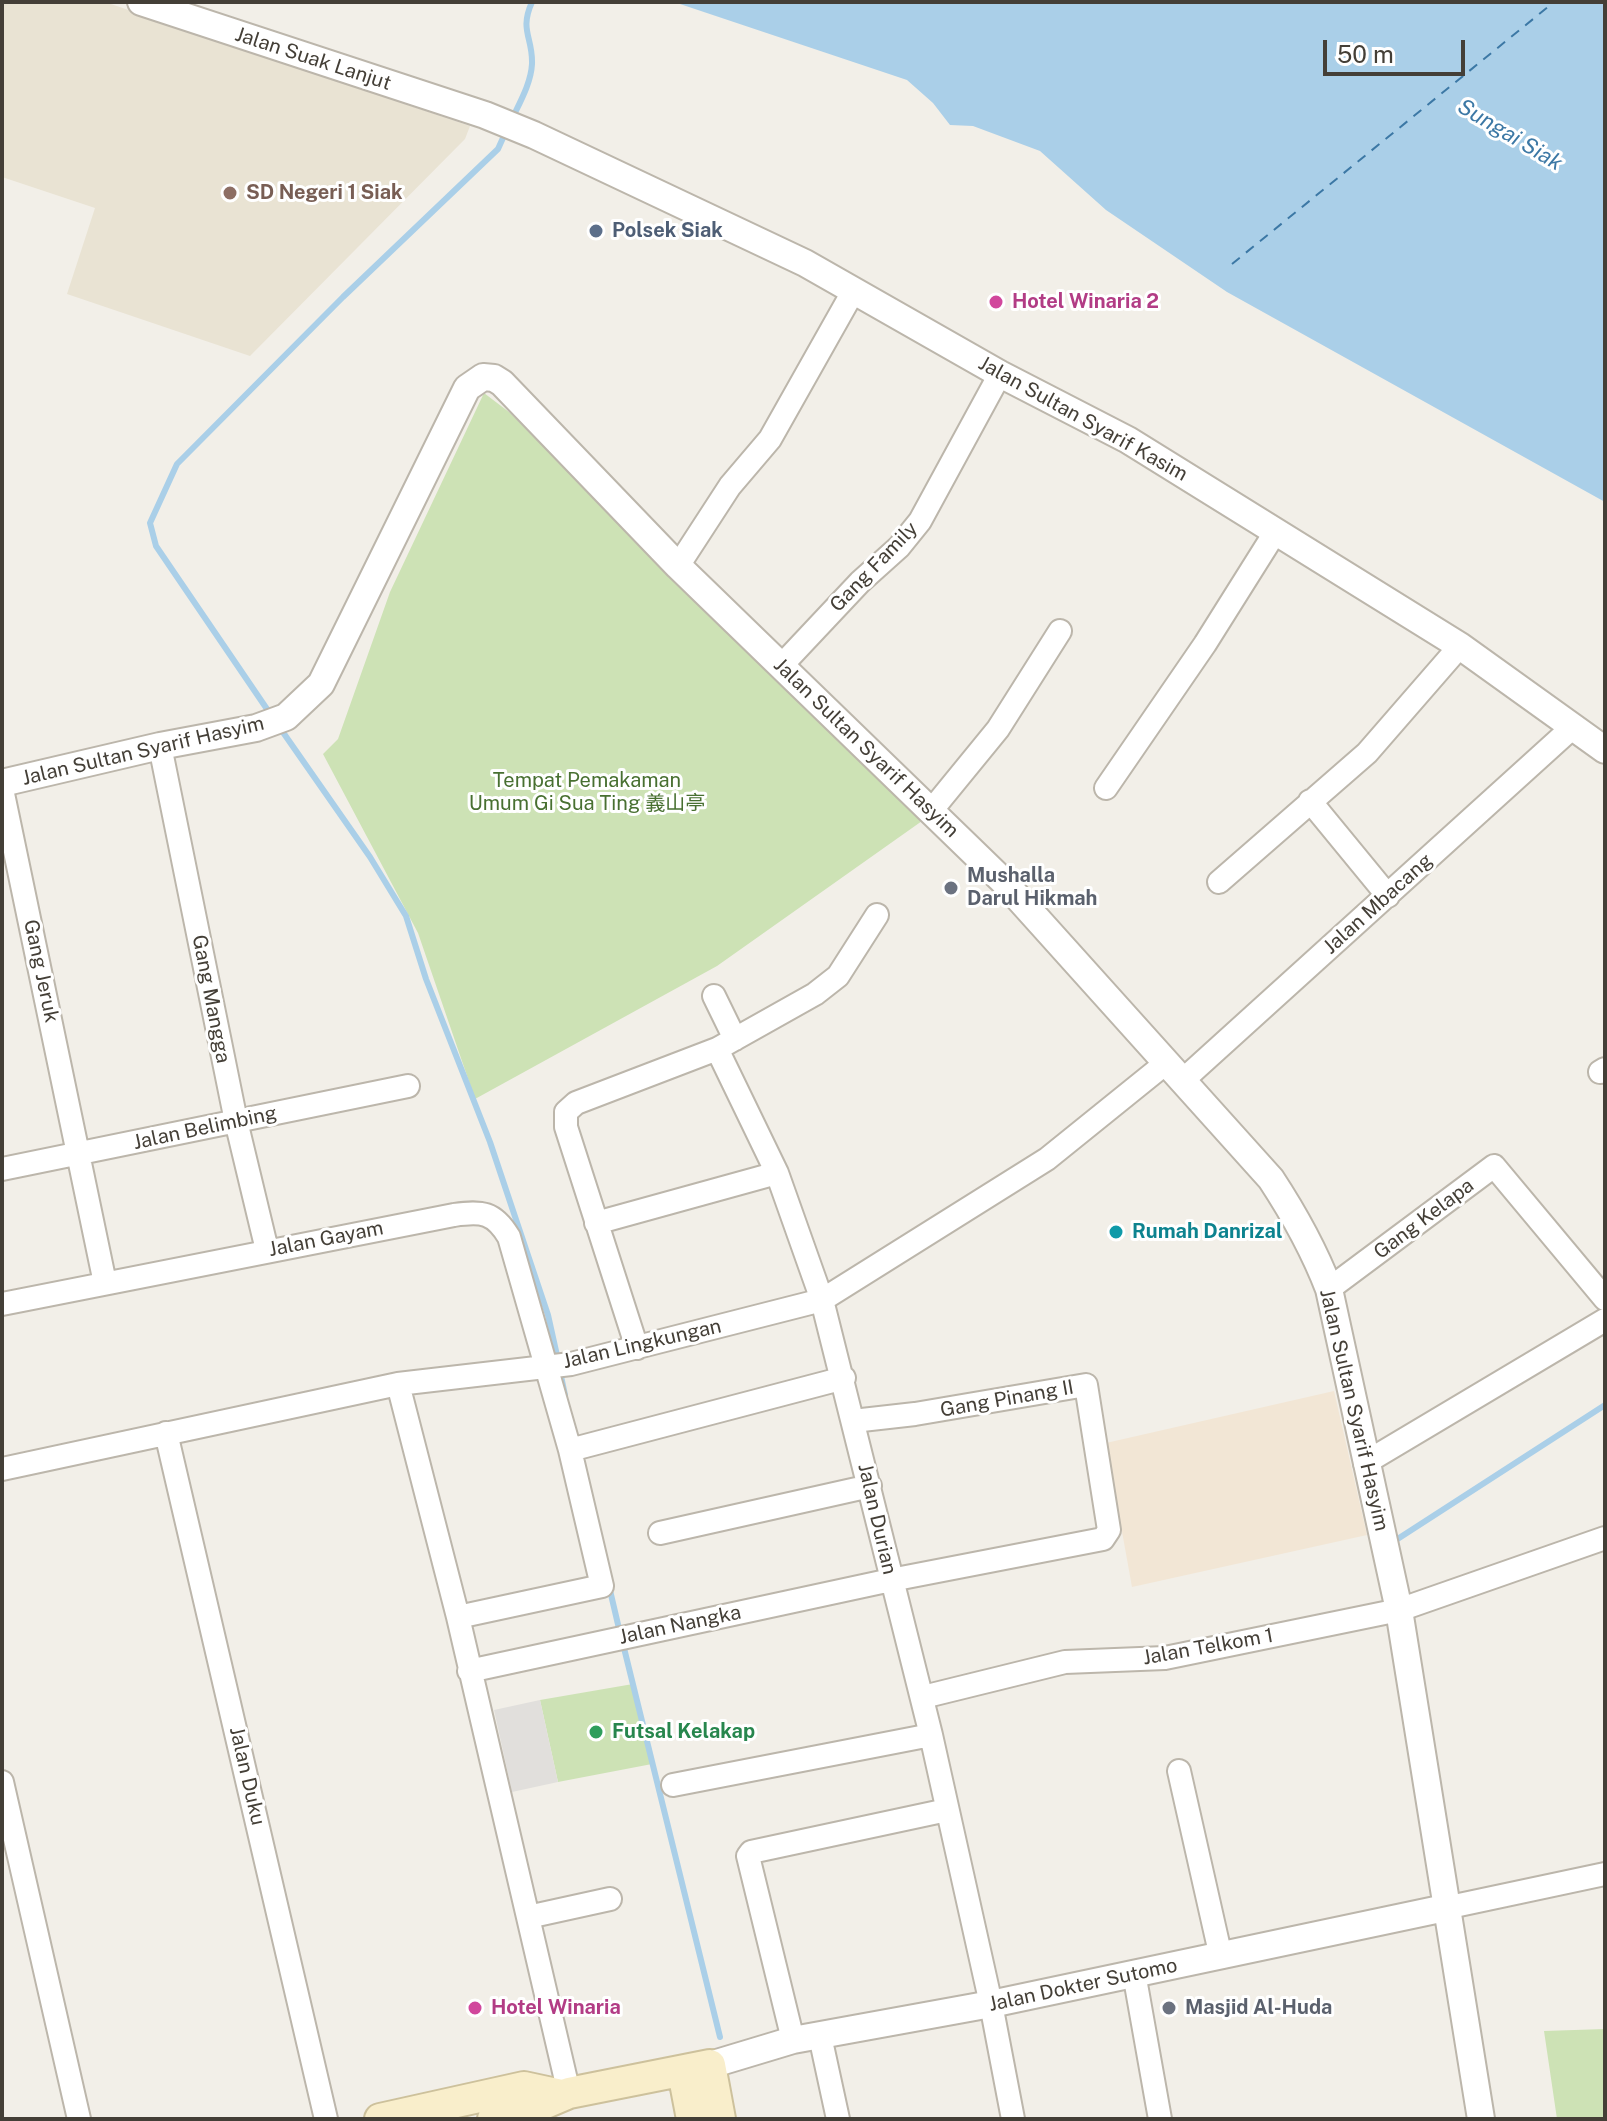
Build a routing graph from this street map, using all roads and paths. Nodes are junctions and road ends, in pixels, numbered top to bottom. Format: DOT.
graph roads {
  1 [pos="141,2"];
  2 [pos="534,135"];
  3 [pos="854,290"];
  4 [pos="1000,374"];
  5 [pos="1276,531"];
  6 [pos="678,566"];
  7 [pos="1060,631"];
  8 [pos="1460,646"];
  9 [pos="781,666"];
  10 [pos="1574,726"];
  11 [pos="160,746"];
  12 [pos="1605,750"];
  13 [pos="2,783"];
  14 [pos="1106,788"];
  15 [pos="2,789"];
  16 [pos="1310,801"];
  17 [pos="931,811"];
  18 [pos="1219,882"];
  19 [pos="1388,896"];
  20 [pos="877,915"];
  21 [pos="714,996"];
  22 [pos="726,1044"];
  23 [pos="1174,1072"];
  24 [pos="408,1086"];
  25 [pos="236,1121"];
  26 [pos="79,1154"];
  27 [pos="2,1169"];
  28 [pos="777,1173"];
  29 [pos="596,1223"];
  30 [pos="267,1250"];
  31 [pos="105,1283"];
  32 [pos="1329,1289"];
  33 [pos="1605,1299"];
  34 [pos="822,1300"];
  35 [pos="2,1304"];
  36 [pos="1605,1320"];
  37 [pos="637,1348"];
  38 [pos="546,1365"];
  39 [pos="844,1378"];
  40 [pos="398,1384"];
  41 [pos="853,1421"];
  42 [pos="166,1433"];
  43 [pos="570,1450"];
  44 [pos="1365,1463"];
  45 [pos="2,1469"];
  46 [pos="870,1486"];
  47 [pos="660,1533"];
  48 [pos="1605,1538"];
  49 [pos="948,1570"];
  50 [pos="891,1580"];
  51 [pos="1399,1610"];
  52 [pos="458,1617"];
  53 [pos="469,1671"];
  54 [pos="923,1697"];
  55 [pos="931,1735"];
  56 [pos="1179,1771"];
  57 [pos="2,1782"];
  58 [pos="673,1785"];
  59 [pos="947,1810"];
  60 [pos="1605,1874"];
  61 [pos="610,1899"];
  62 [pos="1445,1908"];
  63 [pos="528,1917"];
  64 [pos="1221,1957"];
  65 [pos="1134,1973"];
  66 [pos="991,2004"];
  67 [pos="820,2036"];
  68 [pos="793,2040"];
  69 [pos="696,2068"];
  70 [pos="565,2094"];
  71 [pos="79,2119"];
  72 [pos="326,2119"];
  73 [pos="380,2119"];
  74 [pos="493,2119"];
  75 [pos="692,2119"];
  76 [pos="720,2119"];
  77 [pos="838,2119"];
  78 [pos="1013,2119"];
  79 [pos="1160,2119"];
  80 [pos="1481,2119"];
  1 -- 2 [label="street, Jalan Suak Lanjut"];
  2 -- 3 [label="street, Jalan Sultan Syarif Kasim"];
  3 -- 4 [label="street, Jalan Sultan Syarif Kasim"];
  3 -- 6 [label="street"];
  4 -- 5 [label="street, Jalan Sultan Syarif Kasim"];
  4 -- 9 [label="street, Gang Family"];
  5 -- 8 [label="street, Jalan Sultan Syarif Kasim"];
  5 -- 14 [label="street"];
  6 -- 9 [label="street, Jalan Sultan Syarif Hasyim"];
  6 -- 11 [label="street, Jalan Sultan Syarif Hasyim"];
  7 -- 17 [label="street"];
  8 -- 10 [label="street, Jalan Sultan Syarif Kasim"];
  8 -- 16 [label="street"];
  9 -- 17 [label="street, Jalan Sultan Syarif Hasyim"];
  10 -- 12 [label="street, Jalan Sultan Syarif Kasim"];
  10 -- 19 [label="street, Jalan Mbacang"];
  11 -- 13 [label="street, Jalan Sultan Syarif Hasyim"];
  11 -- 25 [label="street, Gang Mangga"];
  15 -- 26 [label="street, Gang Jeruk"];
  16 -- 18 [label="street"];
  16 -- 19 [label="street"];
  17 -- 23 [label="street, Jalan Sultan Syarif Hasyim"];
  19 -- 23 [label="street, Jalan Mbacang"];
  20 -- 22 [label="street"];
  21 -- 22 [label="street, Jalan Durian"];
  22 -- 28 [label="street, Jalan Durian"];
  22 -- 29 [label="street"];
  23 -- 32 [label="street, Jalan Sultan Syarif Hasyim"];
  23 -- 34 [label="street, Jalan Lingkungan"];
  24 -- 25 [label="street, Jalan Belimbing"];
  25 -- 26 [label="street, Jalan Belimbing"];
  25 -- 30 [label="street, Gang Mangga"];
  26 -- 27 [label="street, Jalan Belimbing"];
  26 -- 31 [label="street, Gang Jeruk"];
  28 -- 29 [label="street"];
  28 -- 34 [label="street, Jalan Durian"];
  29 -- 37 [label="street"];
  30 -- 31 [label="street, Jalan Gayam"];
  30 -- 38 [label="street, Jalan Gayam"];
  31 -- 35 [label="street, Jalan Gayam"];
  32 -- 33 [label="street, Gang Kelapa"];
  32 -- 44 [label="street, Jalan Sultan Syarif Hasyim"];
  34 -- 37 [label="street, Jalan Lingkungan"];
  34 -- 39 [label="street, Jalan Durian"];
  36 -- 44 [label="street"];
  37 -- 38 [label="street, Jalan Lingkungan"];
  38 -- 40 [label="street, Jalan Lingkungan"];
  38 -- 43 [label="street, Jalan Gayam"];
  39 -- 41 [label="street, Jalan Durian"];
  39 -- 43 [label="street"];
  40 -- 42 [label="street, Jalan Lingkungan"];
  40 -- 52 [label="street"];
  41 -- 46 [label="street, Jalan Durian"];
  41 -- 49 [label="street, Gang Pinang II"];
  42 -- 45 [label="street, Jalan Lingkungan"];
  42 -- 72 [label="street, Jalan Duku"];
  43 -- 52 [label="street, Jalan Gayam"];
  44 -- 51 [label="street, Jalan Sultan Syarif Hasyim"];
  46 -- 47 [label="street"];
  46 -- 50 [label="street, Jalan Durian"];
  48 -- 51 [label="street, Jalan Telkom 1"];
  49 -- 50 [label="street, Jalan Nangka"];
  50 -- 53 [label="street, Jalan Nangka"];
  50 -- 54 [label="street, Jalan Durian"];
  51 -- 54 [label="street, Jalan Telkom 1"];
  51 -- 62 [label="street, Jalan Sultan Syarif Hasyim"];
  52 -- 53 [label="street"];
  53 -- 63 [label="street"];
  54 -- 55 [label="street, Jalan Durian"];
  55 -- 58 [label="street"];
  55 -- 59 [label="street, Jalan Durian"];
  56 -- 64 [label="street"];
  57 -- 71 [label="street"];
  59 -- 66 [label="street, Jalan Durian"];
  59 -- 68 [label="street"];
  60 -- 62 [label="street, Jalan Dokter Sutomo"];
  61 -- 63 [label="street"];
  62 -- 64 [label="street, Jalan Dokter Sutomo"];
  62 -- 80 [label="street, Jalan Sultan Syarif Hasyim"];
  63 -- 70 [label="street"];
  64 -- 65 [label="street, Jalan Dokter Sutomo"];
  65 -- 66 [label="street, Jalan Dokter Sutomo"];
  65 -- 79 [label="street"];
  66 -- 67 [label="street, Jalan Dokter Sutomo"];
  66 -- 78 [label="street, Jalan Durian"];
  67 -- 68 [label="street, Jalan Dokter Sutomo"];
  67 -- 77 [label="street"];
  68 -- 69 [label="street, Jalan Dokter Sutomo"];
  69 -- 70 [label="main road, Jalan Dokter Sutomo"];
  69 -- 75 [label="main road"];
  69 -- 76 [label="main road"];
  70 -- 73 [label="main road, Jalan Dokter Sutomo"];
  70 -- 74 [label="main road, Jalan Dokter Sutomo"];
}
